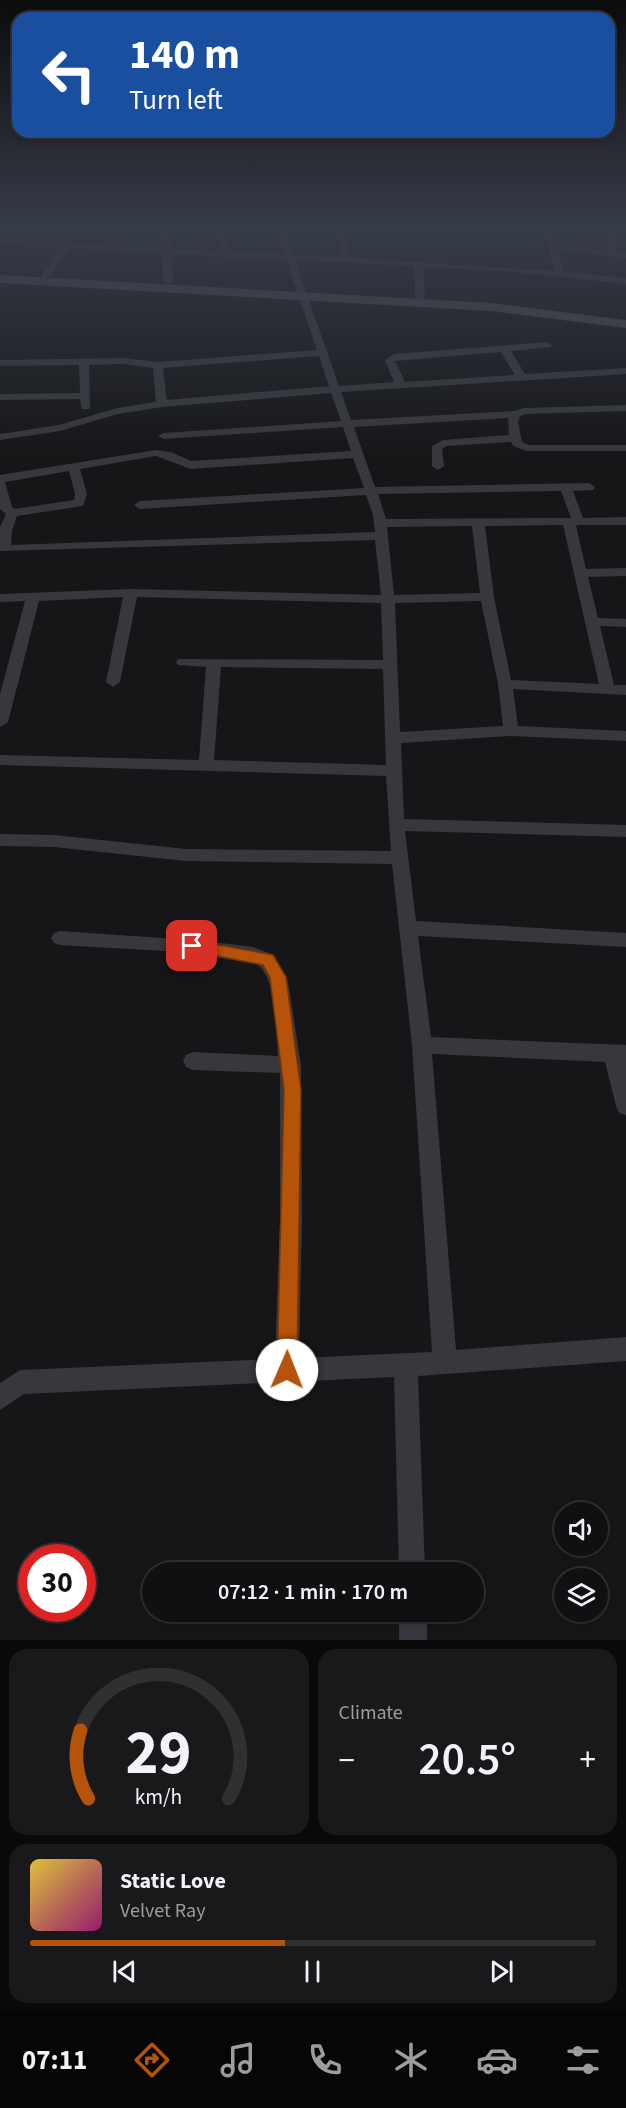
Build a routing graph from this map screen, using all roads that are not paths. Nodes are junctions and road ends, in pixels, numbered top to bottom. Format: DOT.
graph roads {
  1 [pos="305,305"];
  2 [pos="463,305"];
  3 [pos="514,305"];
  4 [pos="626,319"];
  5 [pos="626,324"];
  6 [pos="547,345"];
  7 [pos="504,348"];
  8 [pos="323,353"];
  9 [pos="84,362"];
  10 [pos="0,363"];
  11 [pos="158,364"];
  12 [pos="626,371"];
  13 [pos="522,377"];
  14 [pos="401,385"];
  15 [pos="336,389"];
  16 [pos="86,396"];
  17 [pos="0,398"];
  18 [pos="162,404"];
  19 [pos="626,408"];
  20 [pos="515,414"];
  21 [pos="87,419"];
  22 [pos="348,422"];
  23 [pos="164,436"];
  24 [pos="0,437"];
  25 [pos="515,438"];
  26 [pos="626,448"];
  27 [pos="358,453"];
  28 [pos="438,466"];
  29 [pos="74,468"];
  30 [pos="0,481"];
  31 [pos="565,487"];
  32 [pos="589,487"];
  33 [pos="371,491"];
  34 [pos="140,505"];
  35 [pos="13,513"];
  36 [pos="626,521"];
  37 [pos="478,523"];
  38 [pos="574,523"];
  39 [pos="380,530"];
  40 [pos="626,572"];
  41 [pos="582,573"];
  42 [pos="131,593"];
  43 [pos="33,597"];
  44 [pos="487,597"];
  45 [pos="0,598"];
  46 [pos="388,599"];
  47 [pos="593,622"];
  48 [pos="626,623"];
  49 [pos="183,662"];
  50 [pos="214,662"];
  51 [pos="391,665"];
  52 [pos="113,682"];
  53 [pos="506,684"];
  54 [pos="608,690"];
  55 [pos="626,690"];
  56 [pos="0,722"];
  57 [pos="511,731"];
  58 [pos="626,736"];
  59 [pos="394,738"];
  60 [pos="0,760"];
  61 [pos="206,766"];
  62 [pos="394,771"];
  63 [pos="396,825"];
  64 [pos="626,831"];
  65 [pos="0,840"];
  66 [pos="400,858"];
  67 [pos="408,928"];
  68 [pos="60,938"];
  69 [pos="626,940"];
  70 [pos="422,1045"];
  71 [pos="620,1054"];
  72 [pos="193,1061"];
  73 [pos="291,1065"];
  74 [pos="626,1106"];
  75 [pos="626,1349"];
  76 [pos="445,1363"];
  77 [pos="406,1364"];
  78 [pos="287,1370"];
  79 [pos="0,1398"];
  80 [pos="412,1562"];
  81 [pos="413,1622"];
  82 [pos="413,1640"];
  1 -- 8 [label="street"];
  2 -- 5 [label="main road"];
  3 -- 4 [label="main road"];
  6 -- 7 [label="street"];
  7 -- 13 [label="street"];
  7 -- 14 [label="street"];
  8 -- 11 [label="street"];
  8 -- 15 [label="street"];
  9 -- 10 [label="street"];
  9 -- 11 [label="street"];
  9 -- 16 [label="street"];
  11 -- 18 [label="street"];
  12 -- 13 [label="street"];
  13 -- 14 [label="street"];
  14 -- 15 [label="street"];
  15 -- 18 [label="street"];
  15 -- 22 [label="street"];
  16 -- 17 [label="street"];
  16 -- 21 [label="street"];
  18 -- 21 [label="street"];
  19 -- 20 [label="street"];
  20 -- 22 [label="street"];
  20 -- 25 [label="street"];
  21 -- 24 [label="street"];
  22 -- 23 [label="street"];
  22 -- 27 [label="street"];
  25 -- 26 [label="street"];
  25 -- 28 [label="street"];
  27 -- 29 [label="street"];
  27 -- 33 [label="street"];
  29 -- 30 [label="street"];
  29 -- 35 [label="street"];
  30 -- 35 [label="street"];
  31 -- 32 [label="street"];
  31 -- 33 [label="street"];
  31 -- 38 [label="street"];
  33 -- 34 [label="street"];
  33 -- 39 [label="street"];
  35 -- 39 [label="street"];
  36 -- 38 [label="street"];
  37 -- 38 [label="street"];
  37 -- 39 [label="street"];
  37 -- 44 [label="street"];
  38 -- 41 [label="street"];
  39 -- 46 [label="street"];
  40 -- 41 [label="street"];
  41 -- 47 [label="street"];
  42 -- 43 [label="street"];
  42 -- 46 [label="street"];
  42 -- 52 [label="street"];
  43 -- 45 [label="street"];
  43 -- 56 [label="street"];
  44 -- 46 [label="street"];
  44 -- 53 [label="street"];
  46 -- 51 [label="street"];
  47 -- 48 [label="street"];
  47 -- 54 [label="street"];
  49 -- 50 [label="street"];
  50 -- 51 [label="street"];
  50 -- 61 [label="street"];
  51 -- 59 [label="street"];
  53 -- 54 [label="street"];
  53 -- 57 [label="street"];
  54 -- 55 [label="street"];
  57 -- 58 [label="street"];
  57 -- 59 [label="street"];
  59 -- 62 [label="street"];
  60 -- 61 [label="street"];
  61 -- 62 [label="street"];
  62 -- 63 [label="street"];
  63 -- 64 [label="street"];
  63 -- 66 [label="street"];
  65 -- 66 [label="street"];
  66 -- 67 [label="street"];
  67 -- 69 [label="street"];
  67 -- 70 [label="street"];
  68 -- 73 [label="street"];
  70 -- 71 [label="street"];
  70 -- 76 [label="street"];
  71 -- 74 [label="street"];
  72 -- 73 [label="street"];
  73 -- 78 [label="street"];
  75 -- 76 [label="street"];
  76 -- 77 [label="street"];
  77 -- 78 [label="street"];
  77 -- 80 [label="street"];
  78 -- 79 [label="street"];
  81 -- 82 [label="street"];
}
